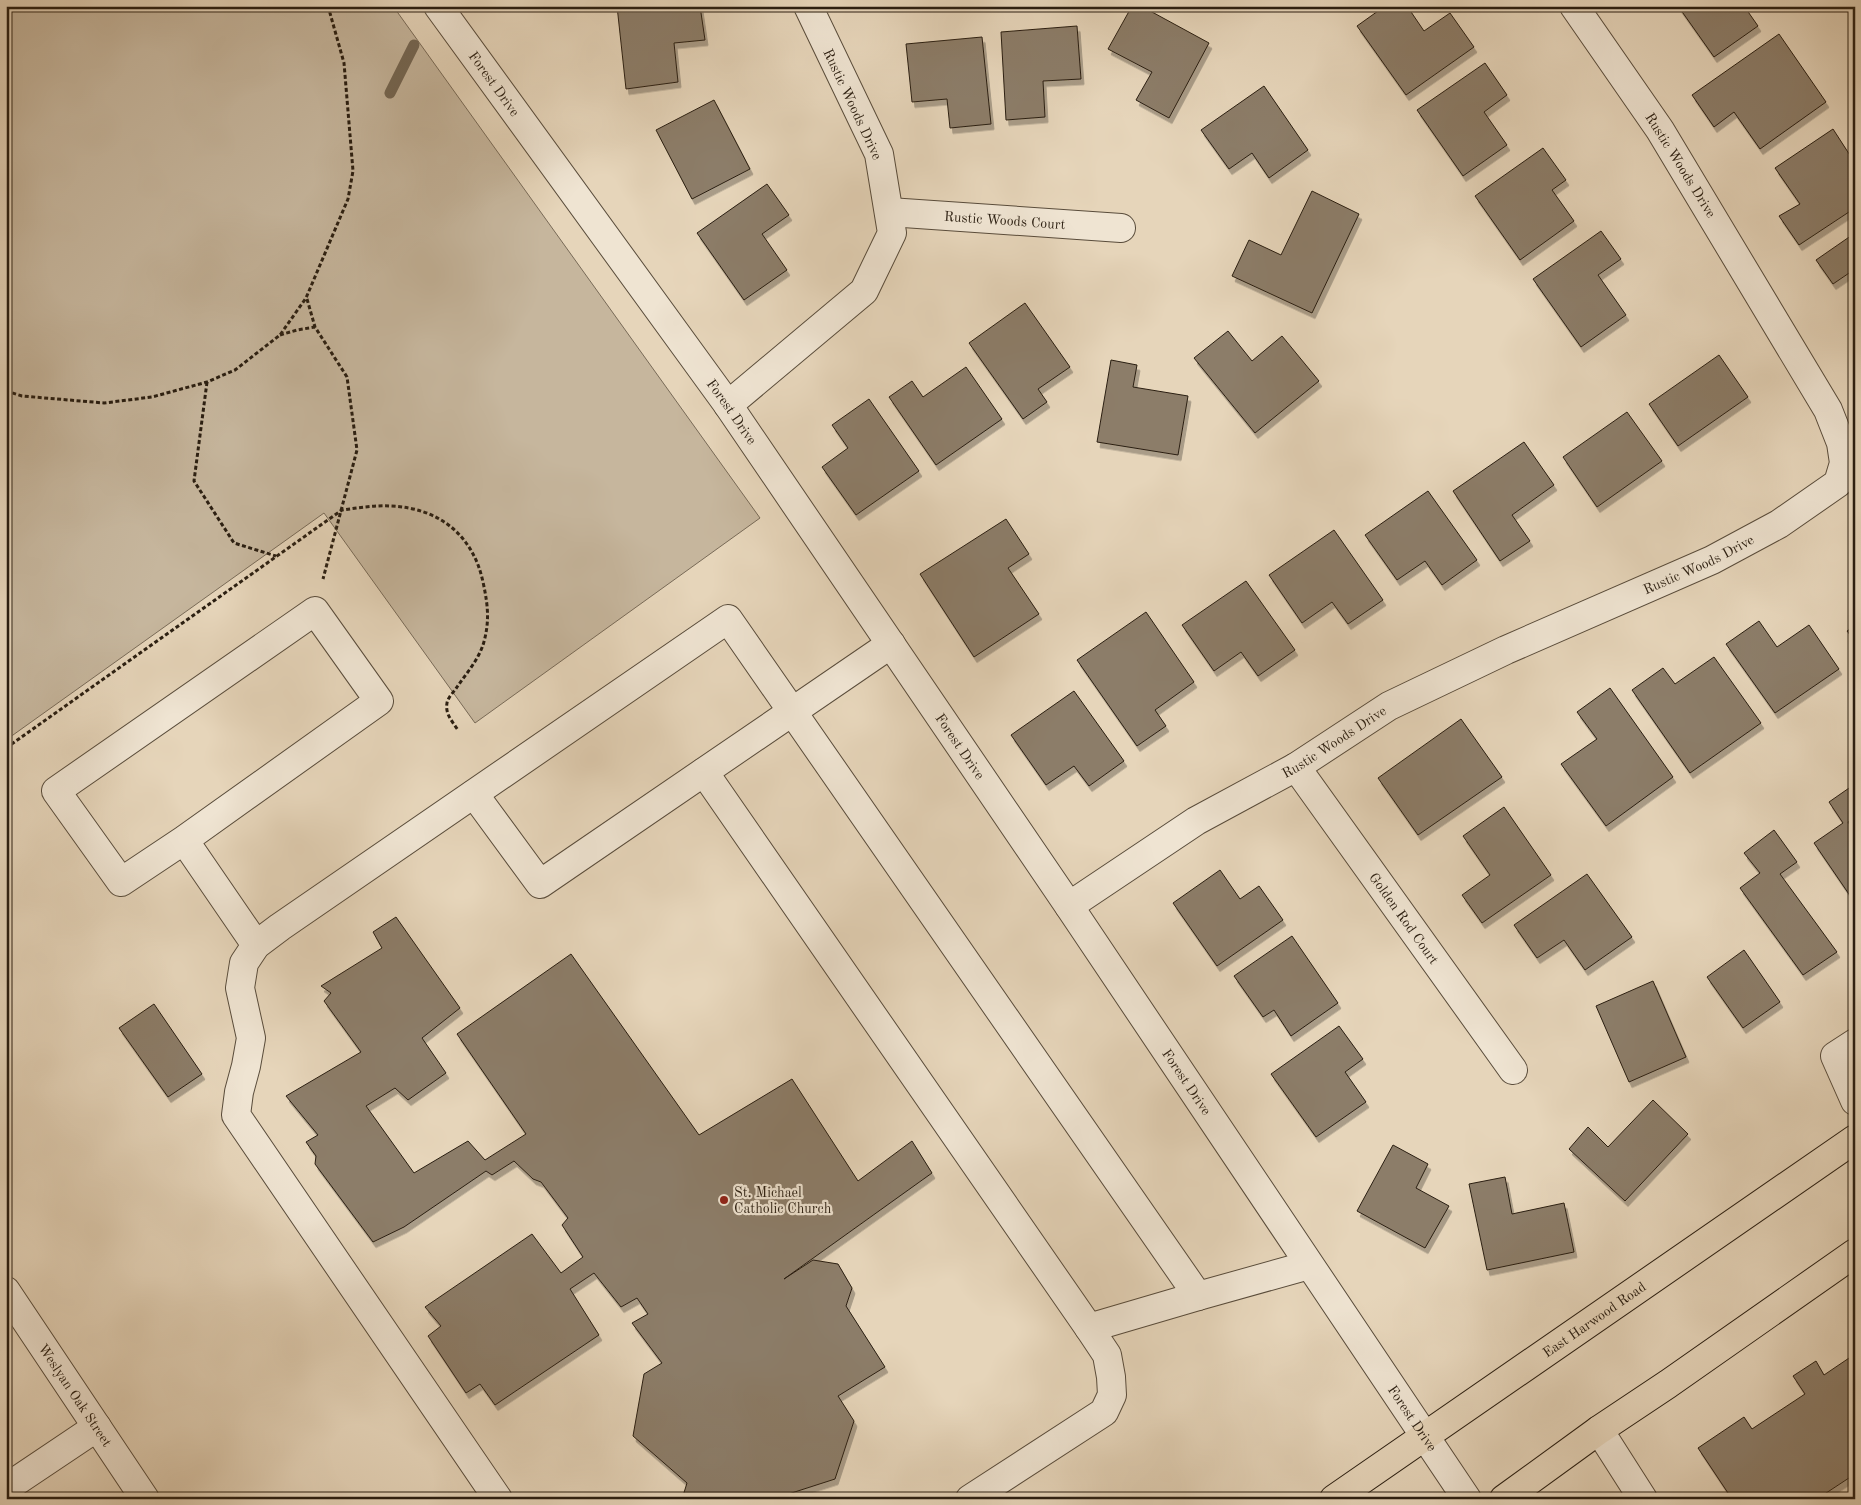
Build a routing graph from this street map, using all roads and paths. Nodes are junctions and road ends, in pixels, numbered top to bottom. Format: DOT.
graph roads {
  1 [pos="328,6"];
  2 [pos="438,6"];
  3 [pos="808,6"];
  4 [pos="1574,6"];
  5 [pos="889,212"];
  6 [pos="1121,228"];
  7 [pos="306,298"];
  8 [pos="315,327"];
  9 [pos="280,335"];
  10 [pos="206,382"];
  11 [pos="6,391"];
  12 [pos="728,405"];
  13 [pos="342,510"];
  14 [pos="277,556"];
  15 [pos="315,612"];
  16 [pos="891,644"];
  17 [pos="792,712"];
  18 [pos="458,730"];
  19 [pos="6,748"];
  20 [pos="1296,767"];
  21 [pos="704,772"];
  22 [pos="474,794"];
  23 [pos="184,840"];
  24 [pos="1069,906"];
  25 [pos="256,945"];
  26 [pos="1855,1043"];
  27 [pos="1513,1070"];
  28 [pos="1855,1101"];
  29 [pos="1855,1139"];
  30 [pos="1855,1253"];
  31 [pos="1309,1265"];
  32 [pos="6,1291"];
  33 [pos="1198,1296"];
  34 [pos="1089,1328"];
  35 [pos="97,1427"];
  36 [pos="1599,1430"];
  37 [pos="1424,1436"];
  38 [pos="6,1488"];
  39 [pos="1511,1497"];
  40 [pos="145,1499"];
  41 [pos="498,1499"];
  42 [pos="970,1499"];
  43 [pos="1334,1499"];
  44 [pos="1467,1499"];
  45 [pos="1643,1499"];
  1 -- 7 [label="path"];
  2 -- 12 [label="street, Forest Drive"];
  3 -- 5 [label="street, Rustic Woods Drive"];
  4 -- 20 [label="street, Rustic Woods Drive"];
  5 -- 6 [label="street, Rustic Woods Court"];
  5 -- 12 [label="street, Rustic Woods Drive"];
  7 -- 8 [label="path"];
  7 -- 9 [label="path"];
  8 -- 9 [label="path"];
  8 -- 13 [label="path"];
  9 -- 10 [label="path"];
  10 -- 11 [label="path"];
  10 -- 14 [label="path"];
  12 -- 16 [label="street, Forest Drive"];
  13 -- 14 [label="path"];
  13 -- 15 [label="path"];
  13 -- 18 [label="path"];
  14 -- 19 [label="path"];
  15 -- 23 [label="street"];
  15 -- 23 [label="street"];
  16 -- 17 [label="street"];
  16 -- 24 [label="street, Forest Drive"];
  17 -- 21 [label="street"];
  17 -- 22 [label="street"];
  17 -- 33 [label="street"];
  20 -- 24 [label="street, Rustic Woods Drive"];
  20 -- 27 [label="street, Golden Rod Court"];
  21 -- 22 [label="street"];
  21 -- 34 [label="street"];
  22 -- 25 [label="street"];
  23 -- 25 [label="street"];
  24 -- 31 [label="street, Forest Drive"];
  25 -- 41 [label="street"];
  26 -- 28 [label="street"];
  29 -- 37 [label="main road, East Harwood Road"];
  30 -- 36 [label="main road"];
  31 -- 33 [label="street"];
  31 -- 37 [label="street, Forest Drive"];
  32 -- 35 [label="street, Weslyan Oak Street"];
  33 -- 34 [label="street"];
  34 -- 42 [label="street"];
  35 -- 38 [label="street"];
  35 -- 40 [label="street, Weslyan Oak Street"];
  36 -- 39 [label="main road"];
  36 -- 45 [label="street"];
  37 -- 43 [label="main road, East Harwood Road"];
  37 -- 44 [label="street, Forest Drive"];
}
